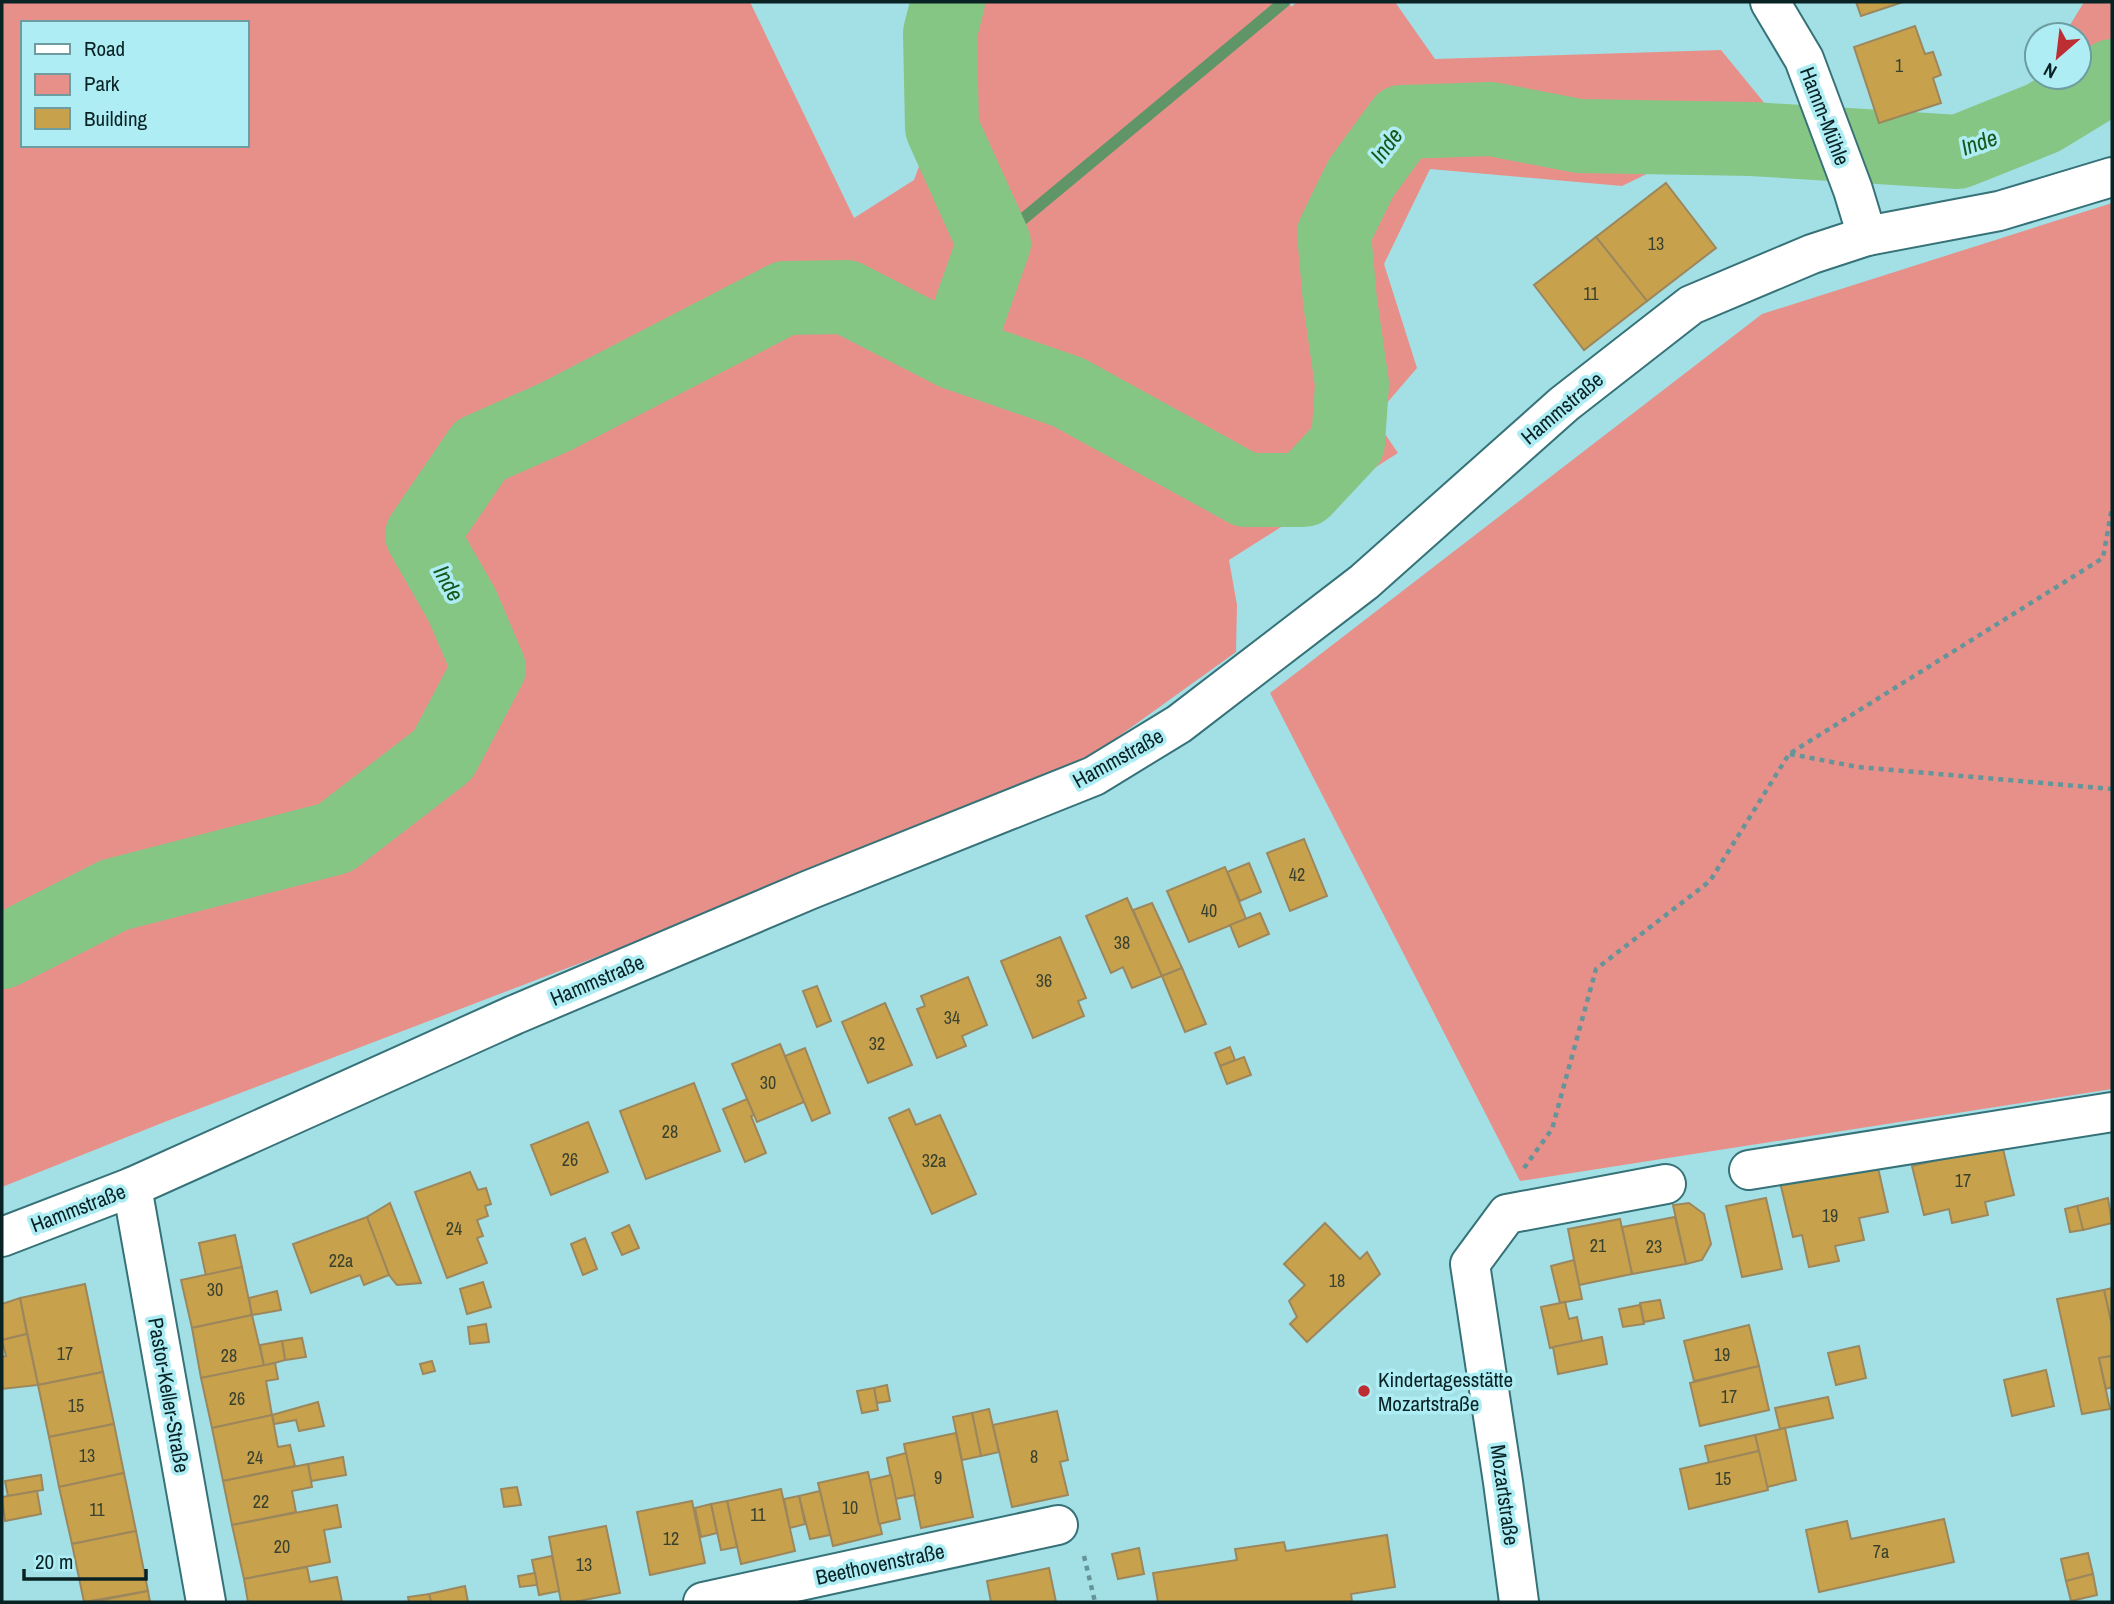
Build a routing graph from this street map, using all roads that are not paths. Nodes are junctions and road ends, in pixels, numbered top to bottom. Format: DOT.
graph roads {
  1 [pos="1770,2"];
  2 [pos="2112,177"];
  3 [pos="1867,236"];
  4 [pos="2112,1112"];
  5 [pos="1749,1170"];
  6 [pos="1667,1184"];
  7 [pos="132,1187"];
  8 [pos="2,1237"];
  9 [pos="1070,1537"];
  10 [pos="206,1602"];
  11 [pos="702,1602"];
  12 [pos="1519,1602"];
  1 -- 3 [label="street, Hamm-Mühle"];
  2 -- 3 [label="street, Hammstraße"];
  3 -- 7 [label="street, Hammstraße"];
  4 -- 5 [label="street"];
  6 -- 12 [label="street, Mozartstraße"];
  7 -- 8 [label="street, Hammstraße"];
  7 -- 10 [label="street, Pastor-Keller-Straße"];
  9 -- 11 [label="street, Beethovenstraße"];
}
